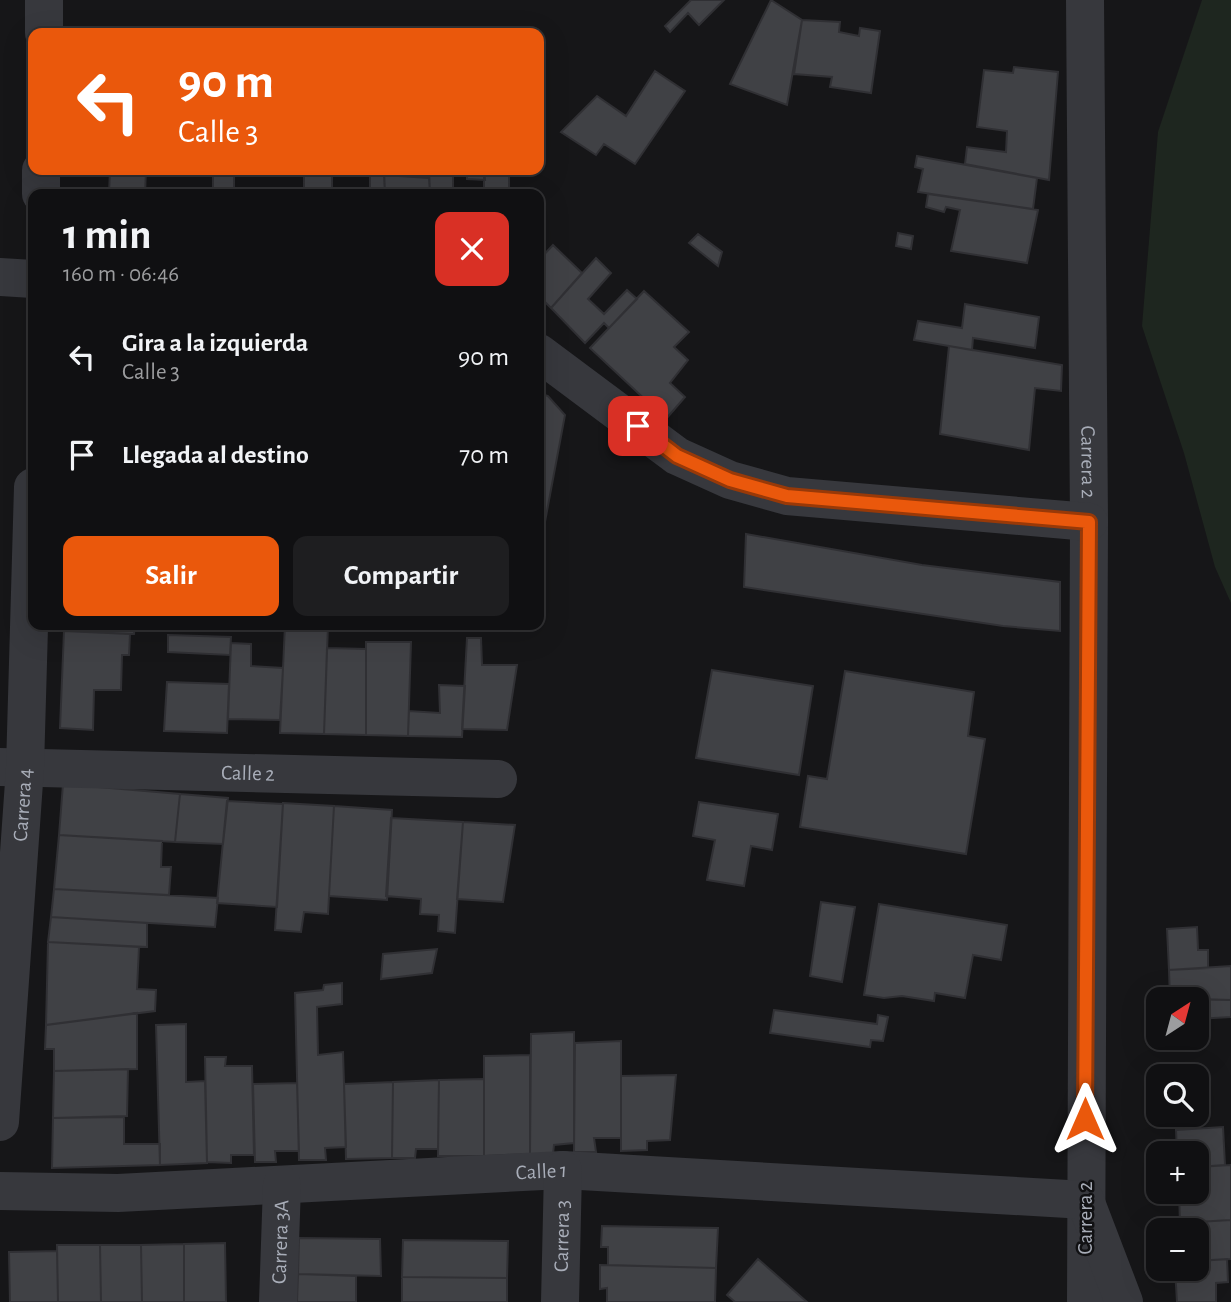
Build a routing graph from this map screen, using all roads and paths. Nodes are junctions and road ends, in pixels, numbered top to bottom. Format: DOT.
graph roads {
  1 [pos="44,0"];
  2 [pos="1085,0"];
  3 [pos="44,28"];
  4 [pos="0,277"];
  5 [pos="28,279"];
  6 [pos="544,357"];
  7 [pos="1089,522"];
  8 [pos="28,554"];
  9 [pos="12,767"];
  10 [pos="498,779"];
  11 [pos="0,1122"];
  12 [pos="563,1170"];
  13 [pos="282,1185"];
  14 [pos="0,1191"];
  15 [pos="1085,1200"];
  16 [pos="278,1302"];
  17 [pos="560,1302"];
  18 [pos="1086,1302"];
  19 [pos="1124,1302"];
  1 -- 3 [label="street"];
  2 -- 7 [label="street, Carrera 2"];
  4 -- 5 [label="street"];
  6 -- 7 [label="street"];
  7 -- 15 [label="street, Carrera 2"];
  8 -- 9 [label="street, Carrera 4"];
  9 -- 10 [label="street, Calle 2"];
  9 -- 11 [label="street, Carrera 4"];
  12 -- 13 [label="street, Calle 1"];
  12 -- 15 [label="street, Calle 1"];
  12 -- 17 [label="street, Carrera 3"];
  13 -- 14 [label="street, Calle 1"];
  13 -- 16 [label="street, Carrera 3A"];
  15 -- 18 [label="street, Carrera 2"];
  15 -- 19 [label="street"];
}
